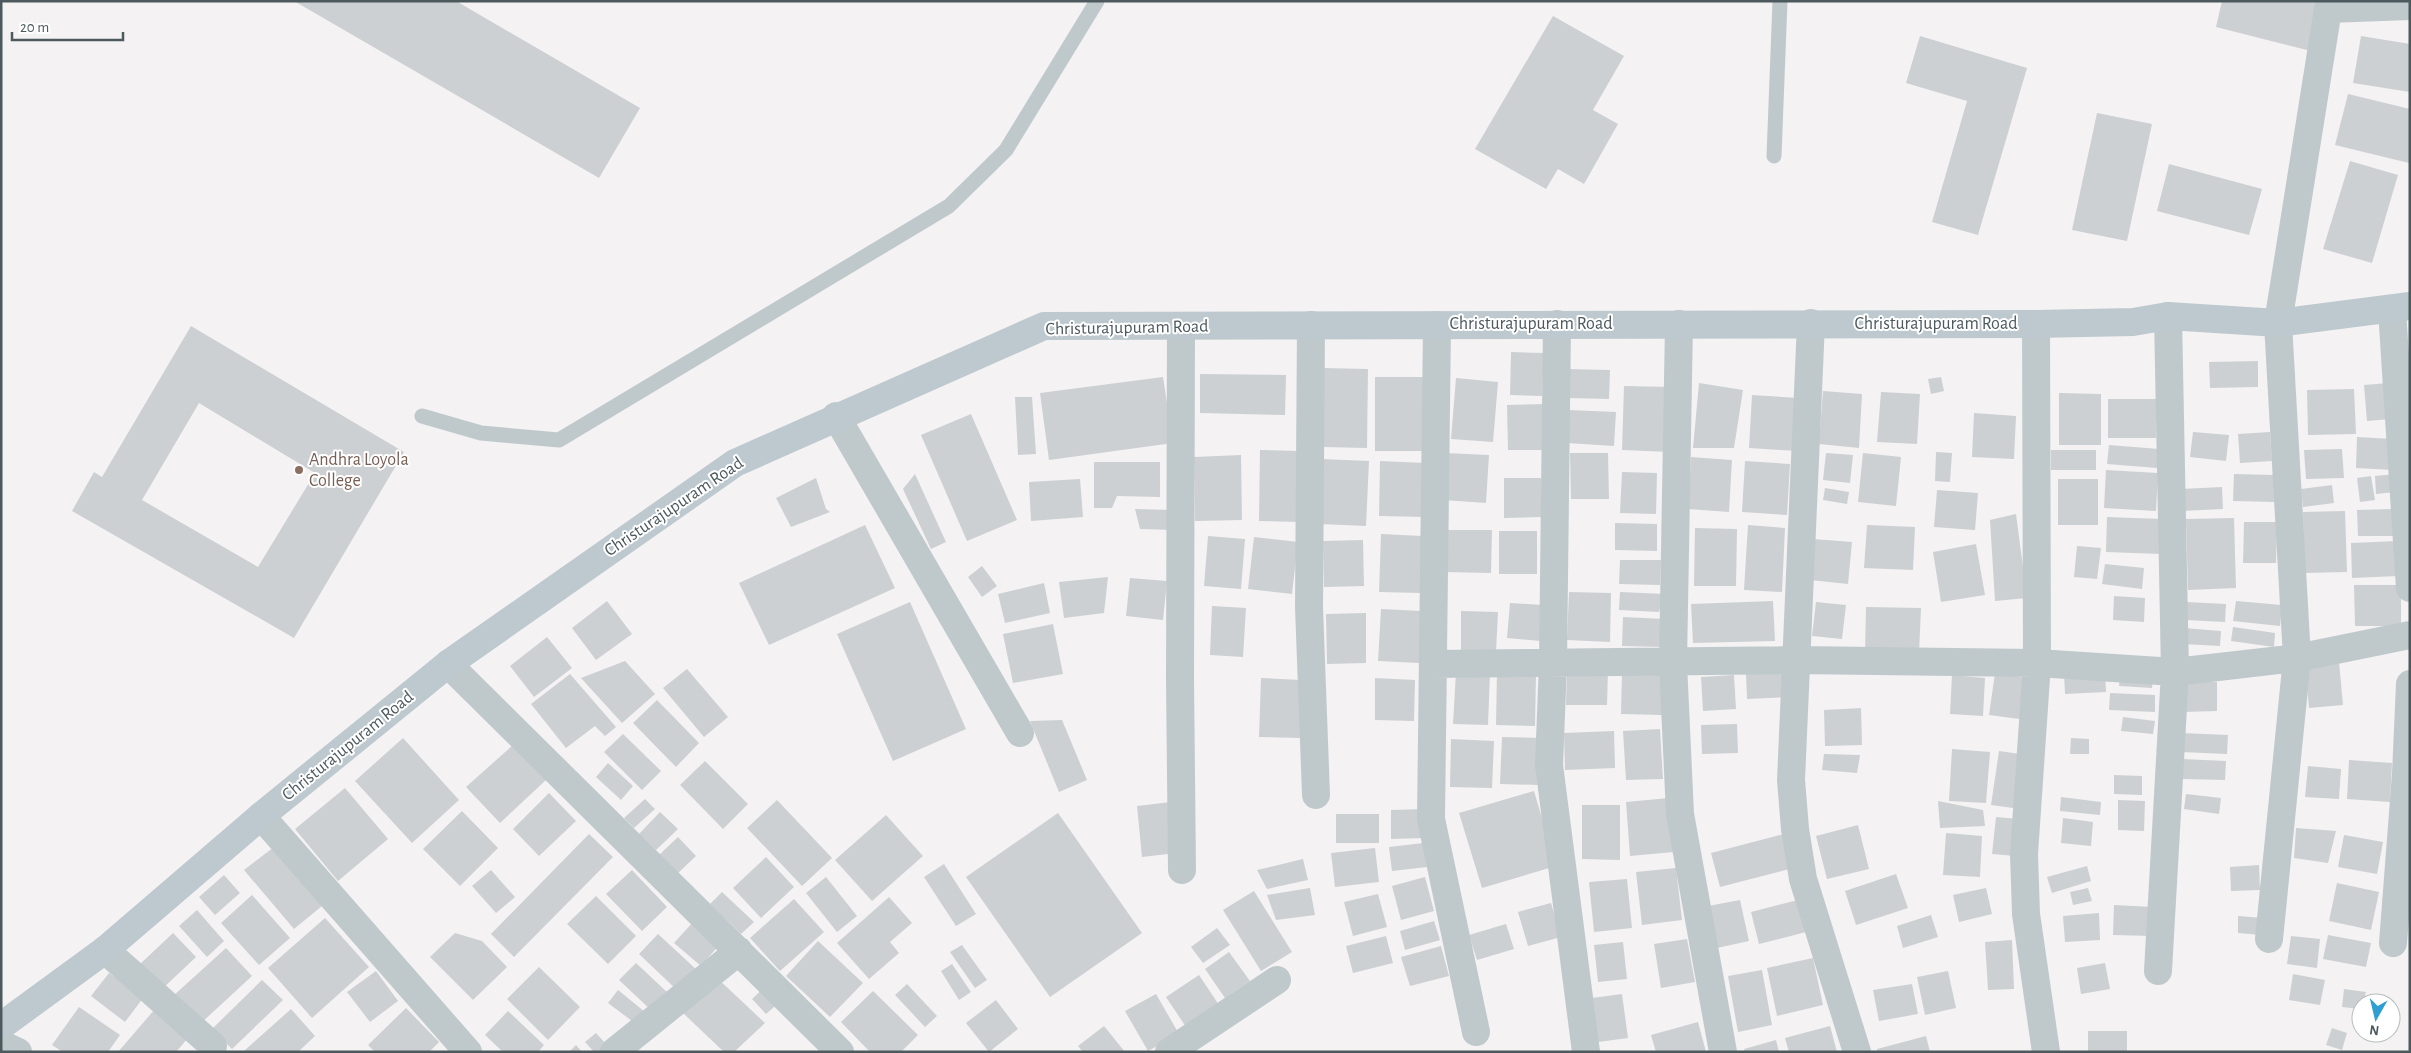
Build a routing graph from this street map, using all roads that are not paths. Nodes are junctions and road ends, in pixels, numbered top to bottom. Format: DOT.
graph roads {
  1 [pos="1097,1"];
  2 [pos="1780,1"];
  3 [pos="2329,5"];
  4 [pos="2410,6"];
  5 [pos="1774,156"];
  6 [pos="2401,308"];
  7 [pos="2168,316"];
  8 [pos="1811,323"];
  9 [pos="2278,323"];
  10 [pos="1557,324"];
  11 [pos="1680,324"];
  12 [pos="2036,324"];
  13 [pos="1311,325"];
  14 [pos="1437,325"];
  15 [pos="1181,326"];
  16 [pos="422,416"];
  17 [pos="836,416"];
  18 [pos="2410,588"];
  19 [pos="2410,635"];
  20 [pos="2297,658"];
  21 [pos="1796,660"];
  22 [pos="1673,663"];
  23 [pos="2036,663"];
  24 [pos="448,664"];
  25 [pos="1433,664"];
  26 [pos="1553,664"];
  27 [pos="2175,672"];
  28 [pos="2410,684"];
  29 [pos="1020,733"];
  30 [pos="1316,795"];
  31 [pos="261,816"];
  32 [pos="1182,870"];
  33 [pos="2269,939"];
  34 [pos="2393,943"];
  35 [pos="105,950"];
  36 [pos="739,951"];
  37 [pos="2158,971"];
  38 [pos="1277,980"];
  39 [pos="1,1026"];
  40 [pos="1476,1032"];
  41 [pos="1,1044"];
  42 [pos="212,1046"];
  43 [pos="18,1052"];
  44 [pos="468,1052"];
  45 [pos="614,1052"];
  46 [pos="840,1052"];
  47 [pos="1169,1052"];
  48 [pos="1586,1052"];
  49 [pos="1723,1052"];
  50 [pos="1857,1052"];
  51 [pos="2046,1052"];
  1 -- 16 [label="lane"];
  2 -- 5 [label="lane"];
  3 -- 4 [label="street"];
  3 -- 9 [label="street"];
  6 -- 9 [label="street, Christurajupuram Road"];
  6 -- 18 [label="street"];
  7 -- 9 [label="street, Christurajupuram Road"];
  7 -- 12 [label="street, Christurajupuram Road"];
  7 -- 27 [label="street"];
  8 -- 11 [label="street, Christurajupuram Road"];
  8 -- 12 [label="street, Christurajupuram Road"];
  8 -- 21 [label="street"];
  9 -- 20 [label="street"];
  10 -- 11 [label="street, Christurajupuram Road"];
  10 -- 14 [label="street, Christurajupuram Road"];
  10 -- 26 [label="street"];
  11 -- 22 [label="street"];
  12 -- 23 [label="street"];
  13 -- 14 [label="street, Christurajupuram Road"];
  13 -- 15 [label="street, Christurajupuram Road"];
  13 -- 30 [label="street"];
  14 -- 25 [label="street"];
  15 -- 17 [label="street, Christurajupuram Road"];
  15 -- 32 [label="street"];
  17 -- 24 [label="street, Christurajupuram Road"];
  17 -- 29 [label="street"];
  19 -- 20 [label="street"];
  20 -- 27 [label="street"];
  20 -- 33 [label="street"];
  21 -- 22 [label="street"];
  21 -- 23 [label="street"];
  21 -- 50 [label="street"];
  22 -- 26 [label="street"];
  22 -- 49 [label="street"];
  23 -- 27 [label="street"];
  23 -- 51 [label="street"];
  24 -- 31 [label="street, Christurajupuram Road"];
  24 -- 36 [label="street"];
  25 -- 26 [label="street"];
  25 -- 40 [label="street"];
  26 -- 48 [label="street"];
  27 -- 37 [label="street"];
  28 -- 34 [label="street"];
  31 -- 35 [label="street, Christurajupuram Road"];
  31 -- 44 [label="street"];
  35 -- 39 [label="street, Christurajupuram Road"];
  35 -- 42 [label="street"];
  36 -- 45 [label="street"];
  36 -- 46 [label="street"];
  38 -- 47 [label="street"];
  41 -- 43 [label="street"];
}
